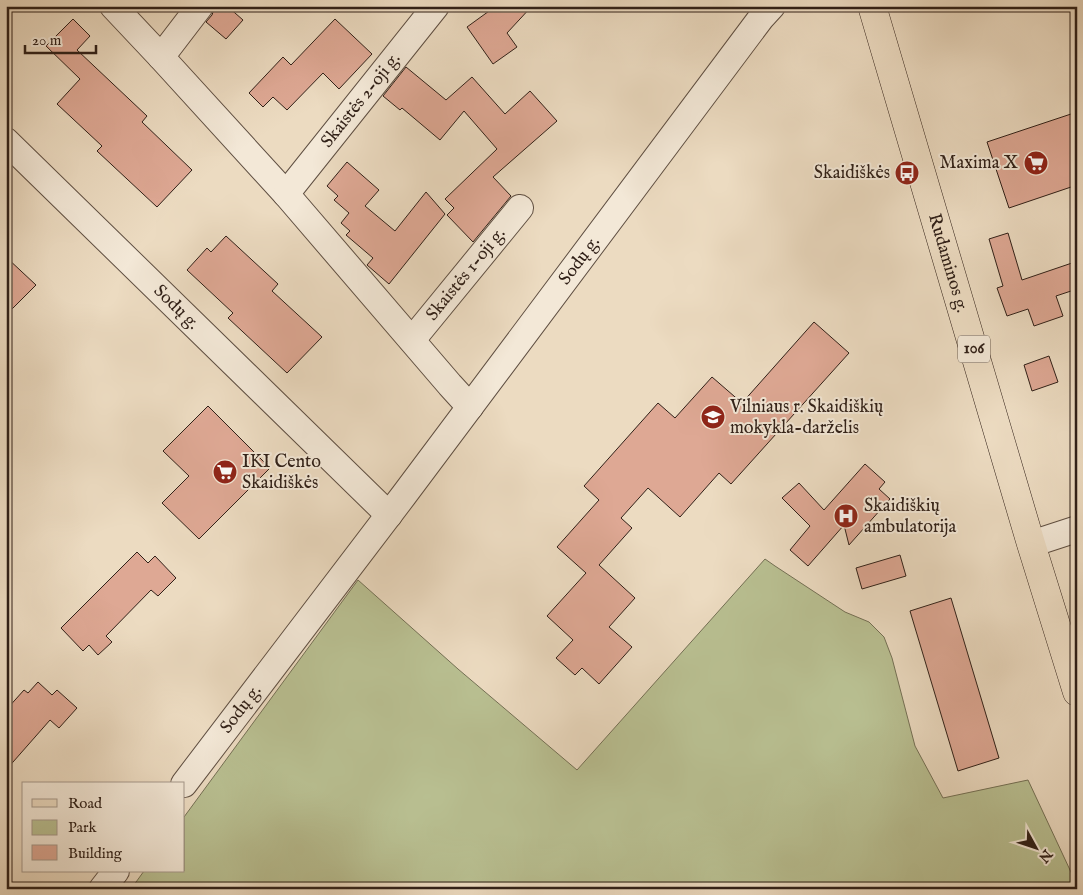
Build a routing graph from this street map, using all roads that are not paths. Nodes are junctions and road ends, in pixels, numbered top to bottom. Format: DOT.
graph roads {
  1 [pos="113,6"];
  2 [pos="200,6"];
  3 [pos="436,6"];
  4 [pos="772,6"];
  5 [pos="872,6"];
  6 [pos="161,57"];
  7 [pos="6,141"];
  8 [pos="286,194"];
  9 [pos="520,208"];
  10 [pos="412,340"];
  11 [pos="470,406"];
  12 [pos="389,515"];
  13 [pos="1077,529"];
  14 [pos="1031,544"];
  15 [pos="1077,692"];
  16 [pos="185,783"];
  17 [pos="115,872"];
  18 [pos="102,889"];
  1 -- 6 [label="street"];
  2 -- 6 [label="street"];
  3 -- 8 [label="street, Skaistės 2-oji g."];
  4 -- 11 [label="street, Sodų g."];
  5 -- 14 [label="main road, Rudaminos g. / 106"];
  6 -- 8 [label="street"];
  7 -- 12 [label="street, Sodų g."];
  8 -- 10 [label="street"];
  9 -- 10 [label="street, Skaistės 1-oji g."];
  10 -- 11 [label="street"];
  11 -- 12 [label="street, Sodų g."];
  12 -- 16 [label="street, Sodų g."];
  13 -- 14 [label="street"];
  14 -- 15 [label="main road, Rudaminos g. / 106"];
  17 -- 18 [label="street"];
}
